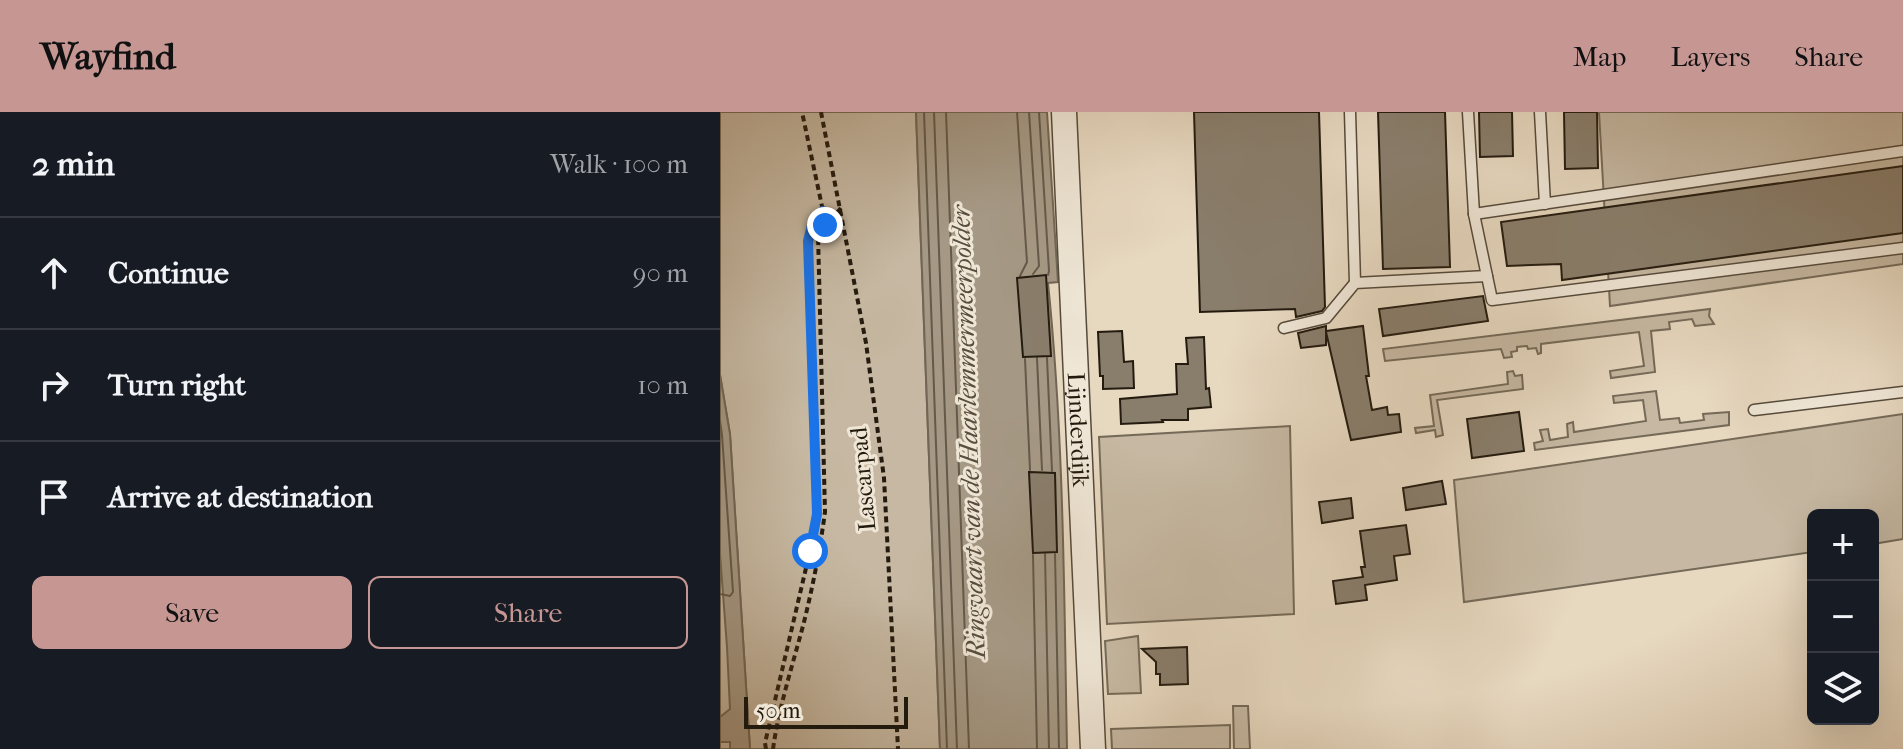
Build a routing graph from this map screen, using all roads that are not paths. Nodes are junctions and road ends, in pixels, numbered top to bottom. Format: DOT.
graph roads {
  1 [pos="1064,112"];
  2 [pos="1350,112"];
  3 [pos="1468,112"];
  4 [pos="1540,112"];
  5 [pos="1903,151"];
  6 [pos="1545,204"];
  7 [pos="1474,214"];
  8 [pos="1903,248"];
  9 [pos="1487,276"];
  10 [pos="1355,283"];
  11 [pos="1284,328"];
  12 [pos="1903,392"];
  13 [pos="1754,410"];
  14 [pos="1093,749"];
  1 -- 14 [label="street, Lijnderdijk"];
  2 -- 10 [label="lane"];
  3 -- 7 [label="lane"];
  4 -- 6 [label="lane"];
  5 -- 6 [label="lane"];
  6 -- 7 [label="lane"];
  7 -- 9 [label="lane"];
  8 -- 9 [label="lane"];
  9 -- 10 [label="lane"];
  10 -- 11 [label="lane"];
  12 -- 13 [label="lane"];
}
